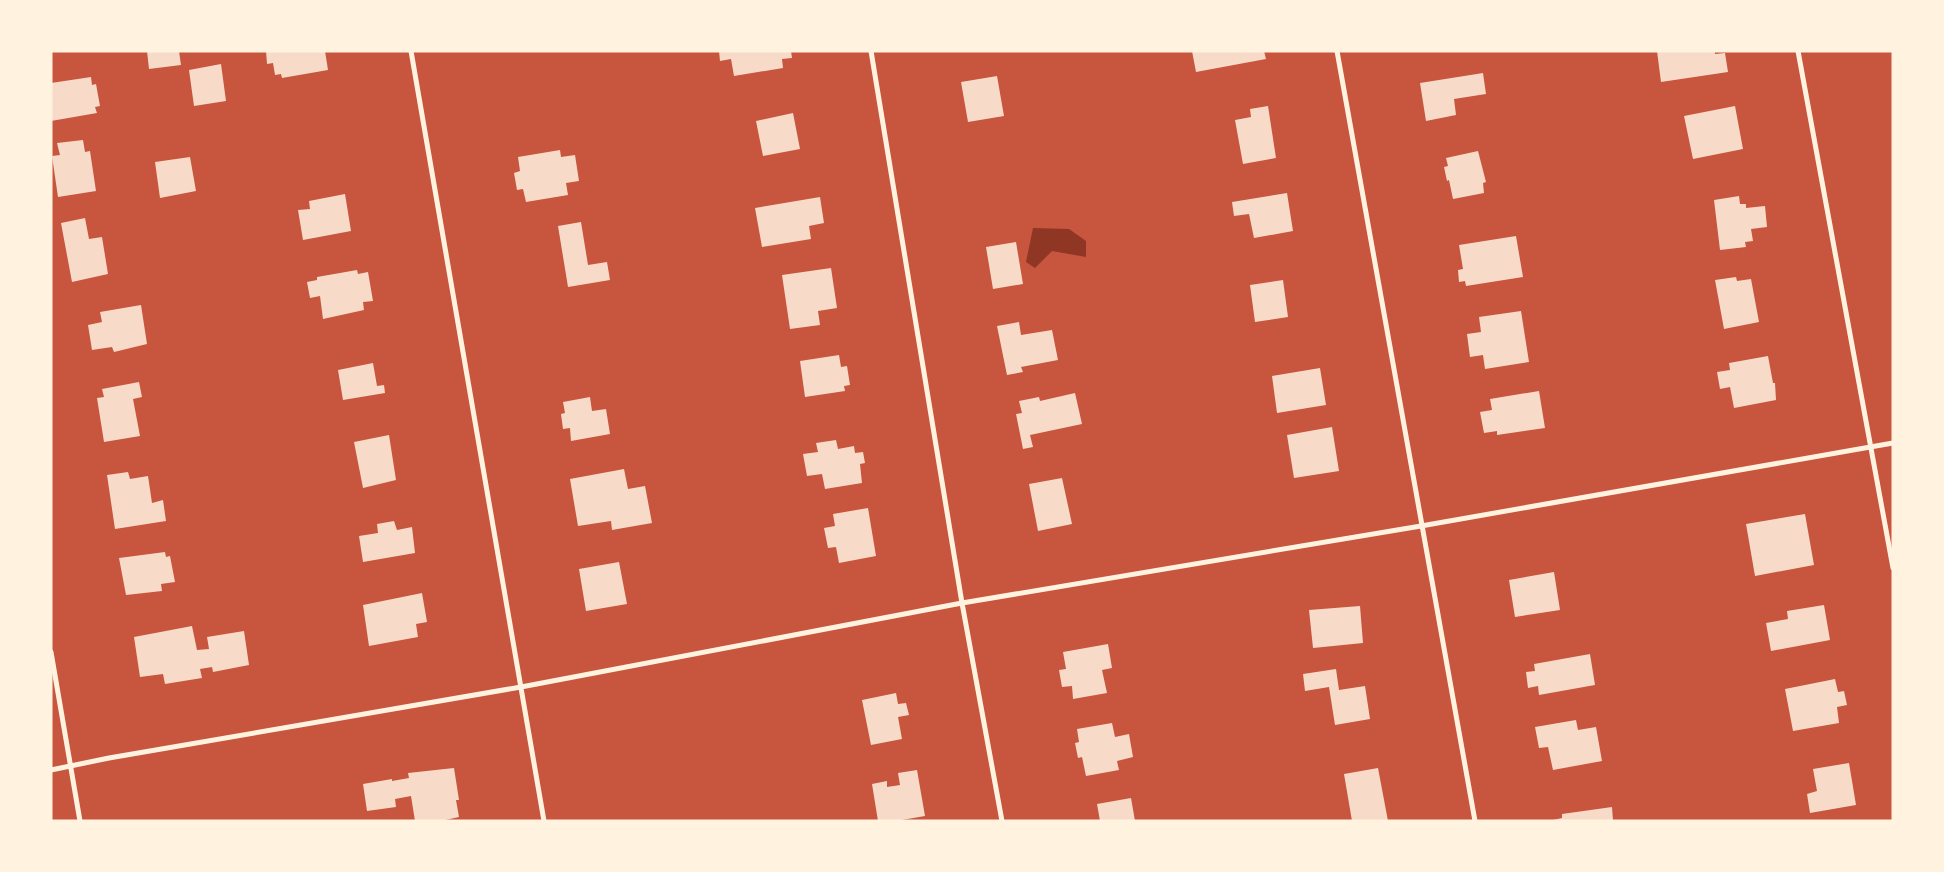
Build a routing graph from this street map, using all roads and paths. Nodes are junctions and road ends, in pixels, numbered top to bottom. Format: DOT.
graph roads {
  1 [pos="411,51"];
  2 [pos="871,51"];
  3 [pos="1337,51"];
  4 [pos="1798,51"];
  5 [pos="1893,443"];
  6 [pos="1871,447"];
  7 [pos="1421,526"];
  8 [pos="1893,568"];
  9 [pos="962,603"];
  10 [pos="51,652"];
  11 [pos="521,687"];
  12 [pos="71,767"];
  13 [pos="51,770"];
  14 [pos="80,821"];
  15 [pos="544,821"];
  16 [pos="1002,821"];
  17 [pos="1475,821"];
  1 -- 11 [label="street"];
  2 -- 9 [label="street"];
  3 -- 7 [label="street"];
  4 -- 6 [label="street"];
  5 -- 6 [label="street"];
  6 -- 7 [label="street"];
  6 -- 8 [label="street"];
  7 -- 9 [label="street"];
  7 -- 17 [label="street"];
  9 -- 11 [label="street"];
  9 -- 16 [label="street"];
  10 -- 12 [label="street"];
  11 -- 12 [label="street"];
  11 -- 15 [label="street"];
  12 -- 13 [label="street"];
  12 -- 14 [label="street"];
}
